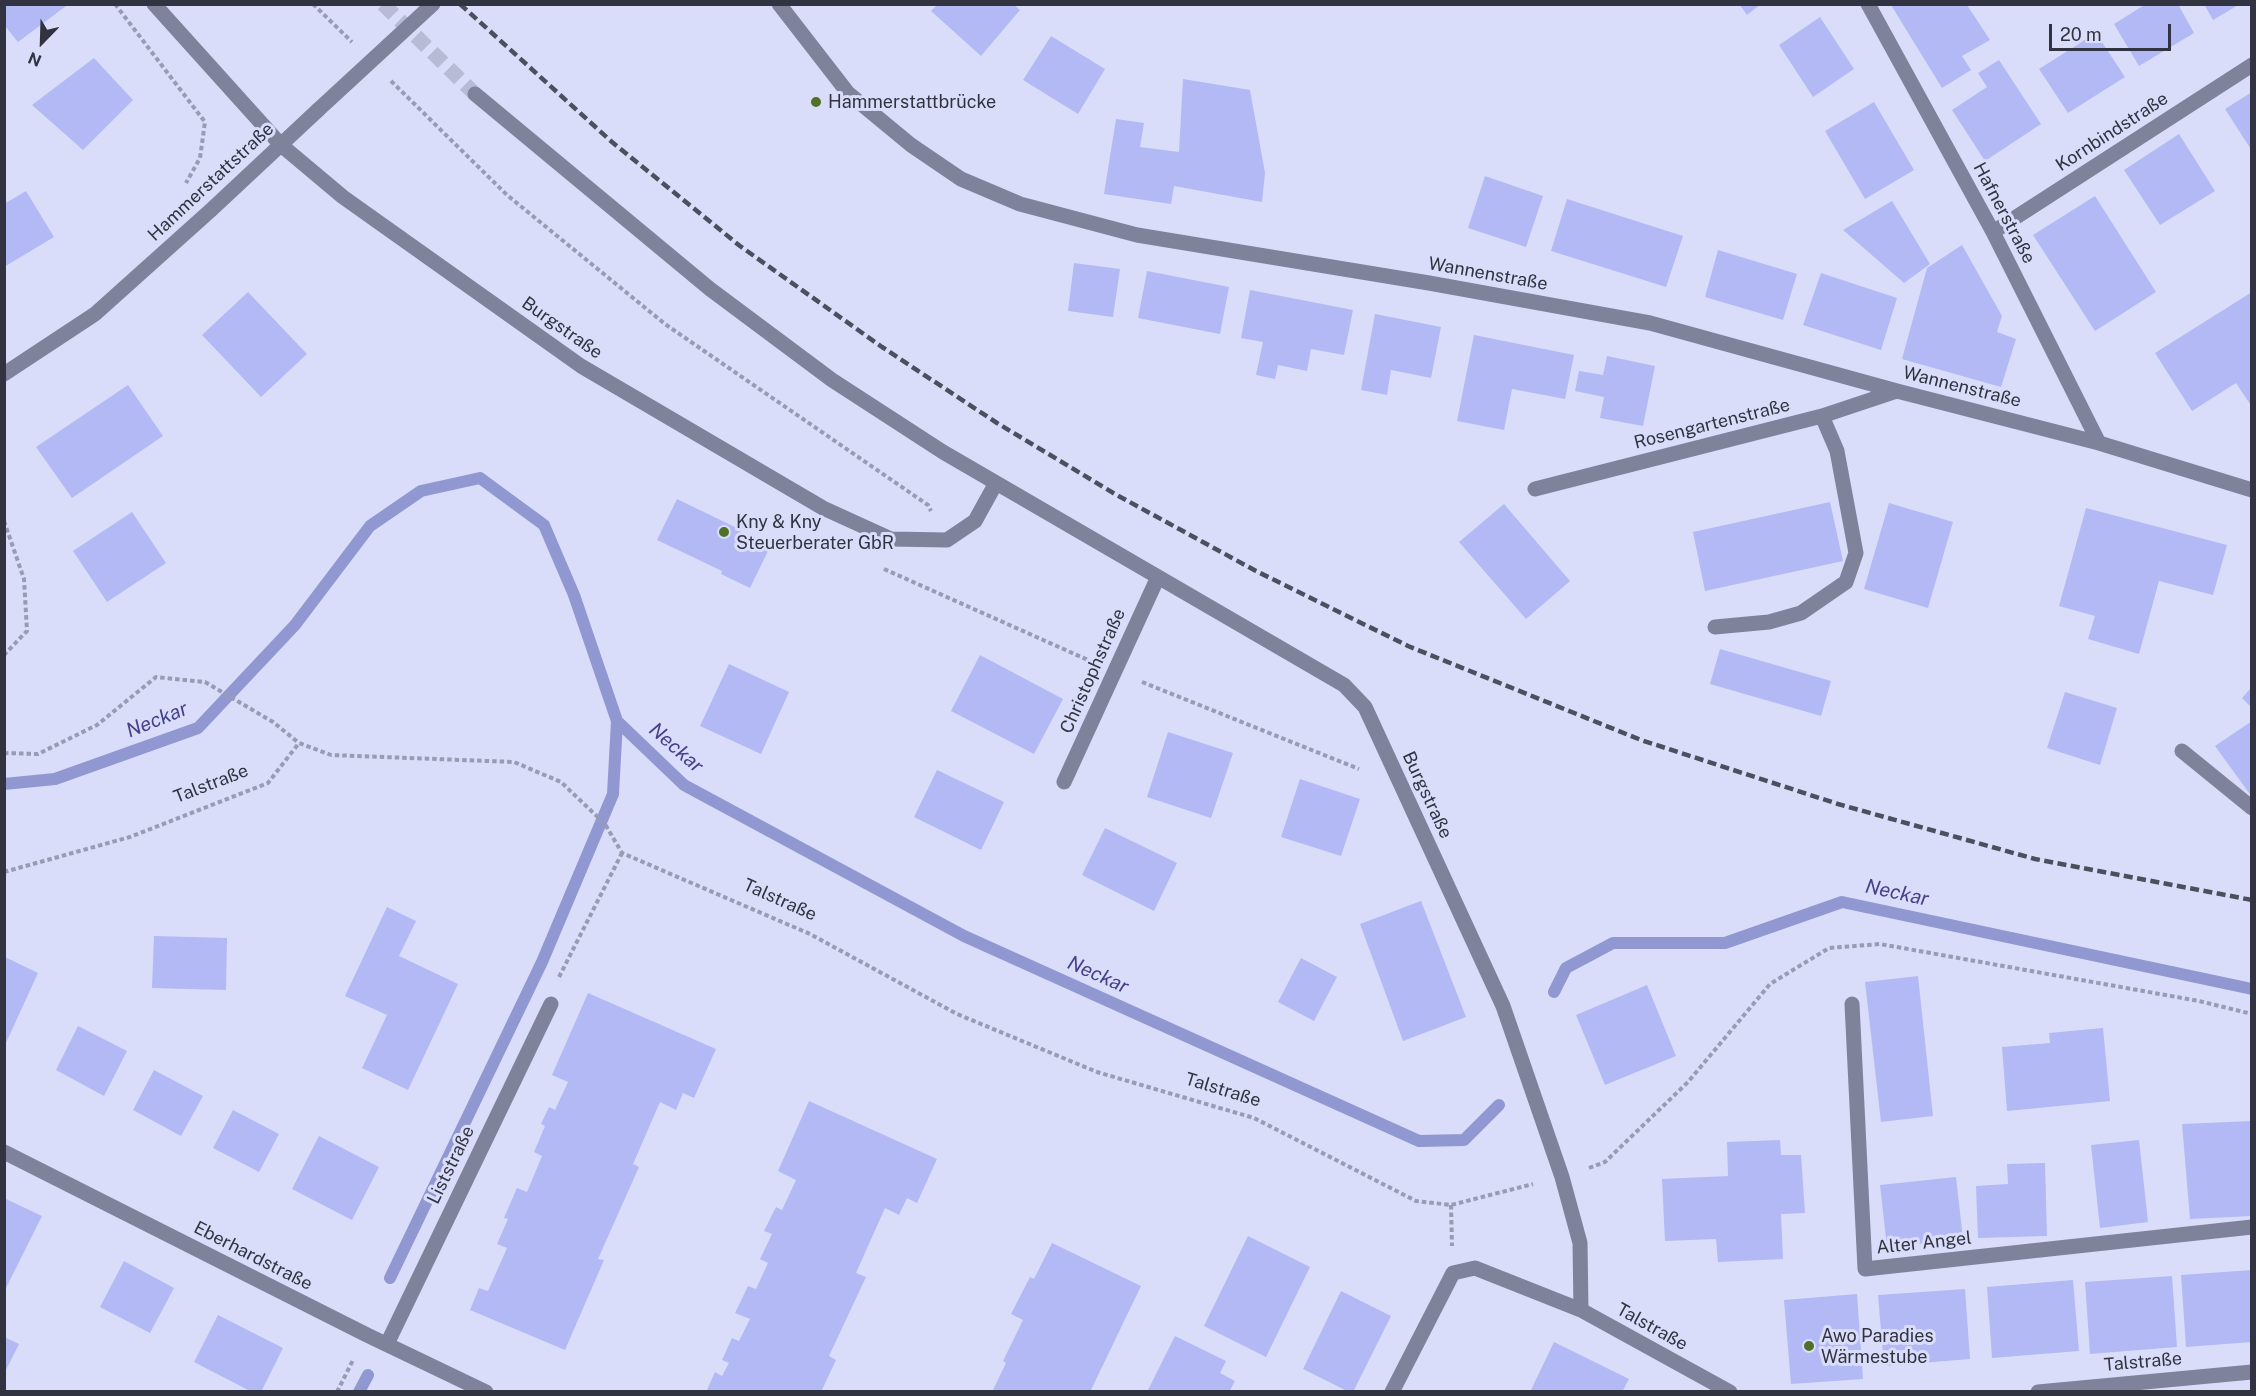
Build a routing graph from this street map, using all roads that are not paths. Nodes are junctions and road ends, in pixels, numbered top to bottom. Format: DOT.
graph roads {
  1 [pos="154,4"];
  2 [pos="433,4"];
  3 [pos="778,4"];
  4 [pos="1868,4"];
  5 [pos="2252,64"];
  6 [pos="476,94"];
  7 [pos="281,145"];
  8 [pos="1993,232"];
  9 [pos="4,374"];
  10 [pos="1897,391"];
  11 [pos="1821,416"];
  12 [pos="2099,443"];
  13 [pos="996,483"];
  14 [pos="1534,489"];
  15 [pos="2252,490"];
  16 [pos="1158,576"];
  17 [pos="1715,627"];
  18 [pos="2182,750"];
  19 [pos="1064,782"];
  20 [pos="2252,808"];
  21 [pos="551,1004"];
  22 [pos="1852,1004"];
  23 [pos="4,1152"];
  24 [pos="2252,1227"];
  25 [pos="1581,1310"];
  26 [pos="387,1344"];
  27 [pos="2252,1372"];
  28 [pos="486,1392"];
  29 [pos="1392,1392"];
  30 [pos="1731,1392"];
  31 [pos="2038,1392"];
  1 -- 7 [label="street, Burgstraße"];
  2 -- 7 [label="street, Hammerstattstraße, bridge"];
  3 -- 10 [label="street, Wannenstraße"];
  4 -- 8 [label="street, Hafnerstraße"];
  5 -- 8 [label="street, Kornbindstraße"];
  6 -- 13 [label="street, Burgstraße"];
  7 -- 9 [label="street, Hammerstattstraße"];
  7 -- 13 [label="street, Burgstraße"];
  8 -- 12 [label="street, Hafnerstraße"];
  10 -- 11 [label="street, Rosengartenstraße"];
  10 -- 12 [label="street, Wannenstraße"];
  11 -- 14 [label="street, Rosengartenstraße"];
  11 -- 17 [label="street"];
  12 -- 15 [label="street, Wannenstraße"];
  13 -- 16 [label="street, Burgstraße"];
  16 -- 19 [label="street, Christophstraße"];
  16 -- 25 [label="street, Burgstraße"];
  18 -- 20 [label="street"];
  21 -- 26 [label="street, Liststraße"];
  22 -- 24 [label="street, Alter Angel"];
  23 -- 26 [label="street, Eberhardstraße"];
  25 -- 29 [label="street, Talstraße"];
  25 -- 30 [label="street, Talstraße"];
  26 -- 28 [label="street, Eberhardstraße"];
  27 -- 31 [label="street, Talstraße"];
}
